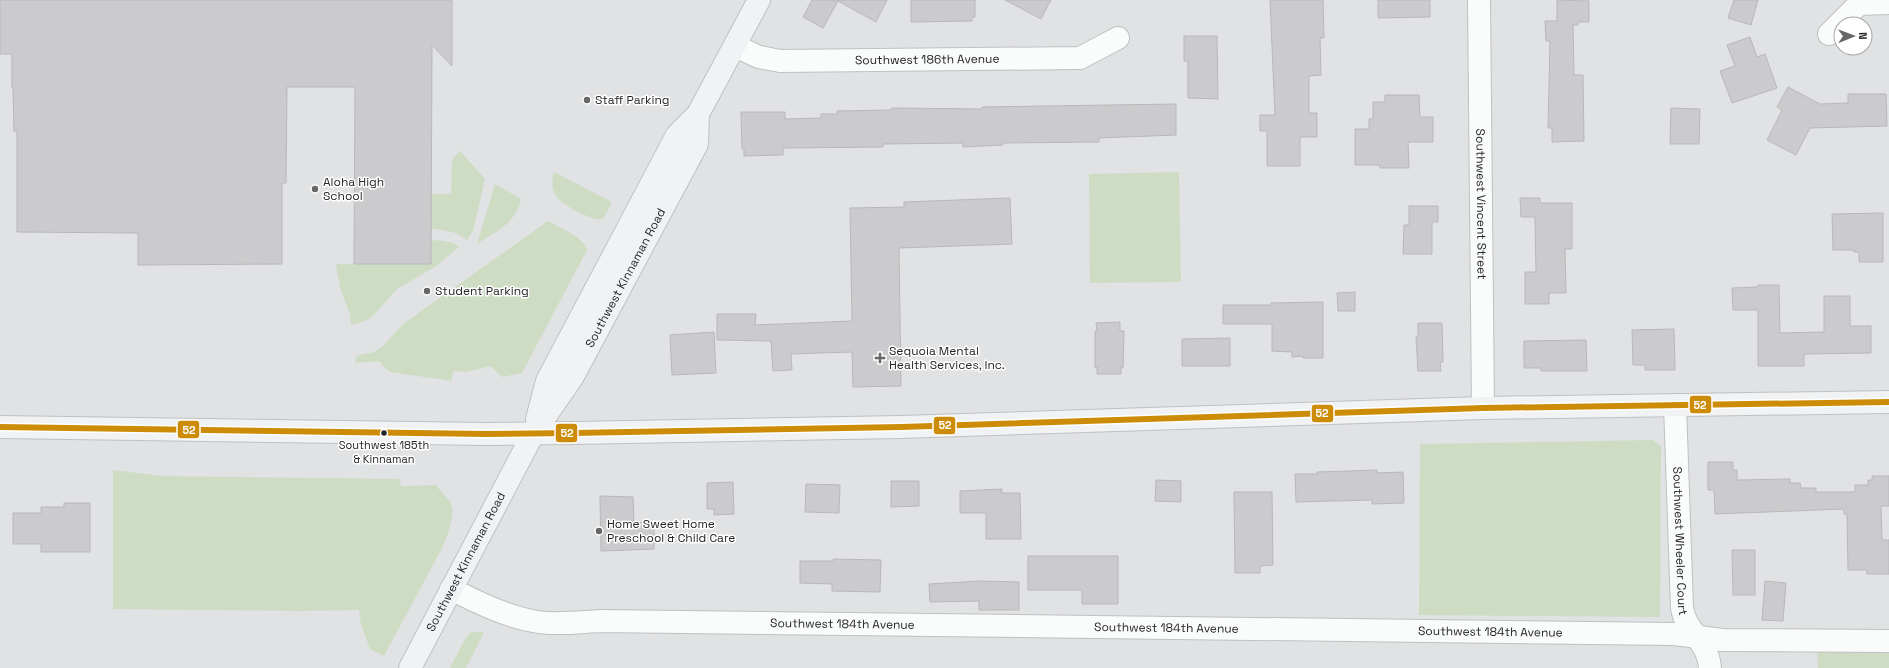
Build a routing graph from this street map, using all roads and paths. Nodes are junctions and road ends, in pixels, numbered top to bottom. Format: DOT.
graph roads {
  1 [pos="759,0"];
  2 [pos="1479,0"];
  3 [pos="1889,3"];
  4 [pos="1829,34"];
  5 [pos="1118,38"];
  6 [pos="735,46"];
  7 [pos="1889,402"];
  8 [pos="1675,405"];
  9 [pos="1483,408"];
  10 [pos="0,428"];
  11 [pos="533,434"];
  12 [pos="451,589"];
  13 [pos="1698,637"];
  14 [pos="1889,641"];
  15 [pos="410,668"];
  16 [pos="1710,668"];
  1 -- 6 [label="main road, Southwest Kinnaman Road"];
  2 -- 9 [label="street, Southwest Vincent Street"];
  3 -- 4 [label="street"];
  5 -- 6 [label="street, Southwest 186th Avenue"];
  6 -- 11 [label="main road, Southwest Kinnaman Road"];
  7 -- 8 [label="main road"];
  8 -- 9 [label="main road"];
  8 -- 13 [label="street, Southwest Wheeler Court"];
  9 -- 11 [label="main road"];
  10 -- 11 [label="main road"];
  11 -- 12 [label="main road, Southwest Kinnaman Road"];
  12 -- 13 [label="street, Southwest 184th Avenue"];
  12 -- 15 [label="main road, Southwest Kinnaman Road"];
  13 -- 14 [label="street, Southwest 184th Avenue"];
  13 -- 16 [label="street, Southwest Wheeler Court"];
}
